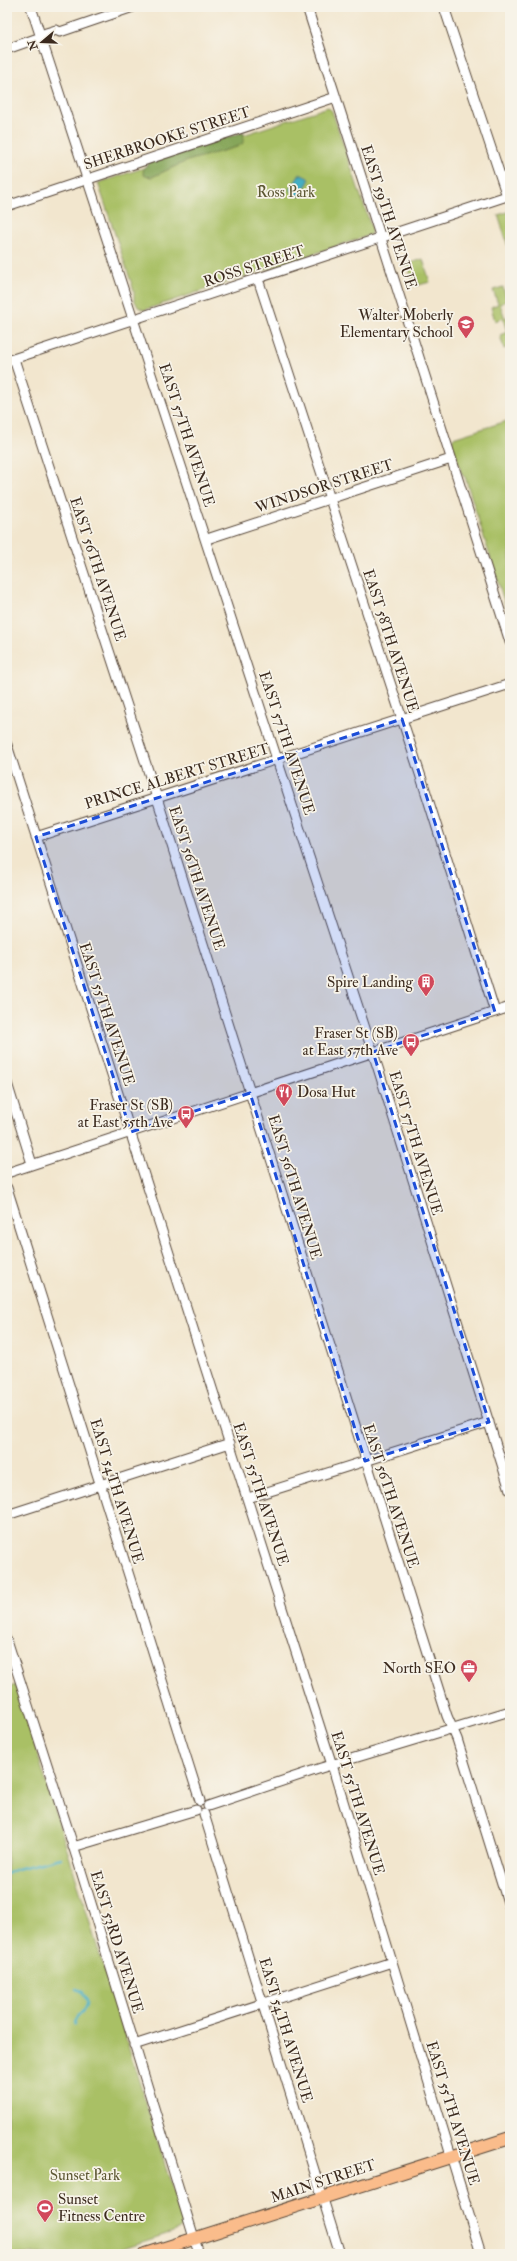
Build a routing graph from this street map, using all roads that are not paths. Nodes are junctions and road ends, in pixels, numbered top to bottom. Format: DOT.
graph roads {
  1 [pos="31,7"];
  2 [pos="133,7"];
  3 [pos="307,7"];
  4 [pos="444,7"];
  5 [pos="41,37"];
  6 [pos="7,49"];
  7 [pos="336,97"];
  8 [pos="88,179"];
  9 [pos="508,196"];
  10 [pos="7,206"];
  11 [pos="382,238"];
  12 [pos="258,279"];
  13 [pos="134,319"];
  14 [pos="11,360"];
  15 [pos="451,459"];
  16 [pos="330,499"];
  17 [pos="207,539"];
  18 [pos="510,642"];
  19 [pos="510,684"];
  20 [pos="402,719"];
  21 [pos="7,745"];
  22 [pos="277,760"];
  23 [pos="157,798"];
  24 [pos="36,837"];
  25 [pos="510,1007"];
  26 [pos="495,1012"];
  27 [pos="373,1052"];
  28 [pos="7,1083"];
  29 [pos="250,1093"];
  30 [pos="131,1132"];
  31 [pos="32,1164"];
  32 [pos="7,1173"];
  33 [pos="7,1188"];
  34 [pos="488,1422"];
  35 [pos="230,1443"];
  36 [pos="365,1461"];
  37 [pos="101,1484"];
  38 [pos="510,1490"];
  39 [pos="248,1498"];
  40 [pos="7,1515"];
  41 [pos="7,1640"];
  42 [pos="510,1711"];
  43 [pos="452,1729"];
  44 [pos="332,1765"];
  45 [pos="202,1808"];
  46 [pos="74,1847"];
  47 [pos="510,1909"];
  48 [pos="392,1962"];
  49 [pos="263,2004"];
  50 [pos="134,2045"];
  51 [pos="510,2138"];
  52 [pos="452,2156"];
  53 [pos="324,2197"];
  54 [pos="194,2239"];
  55 [pos="146,2254"];
  56 [pos="199,2254"];
  57 [pos="340,2254"];
  58 [pos="481,2254"];
  1 -- 5 [label="street, EAST 57TH AVENUE"];
  2 -- 5 [label="street"];
  3 -- 7 [label="street, EAST 59TH AVENUE"];
  4 -- 9 [label="street"];
  5 -- 6 [label="street"];
  5 -- 8 [label="street, EAST 57TH AVENUE"];
  7 -- 8 [label="street, SHERBROOKE STREET"];
  7 -- 11 [label="street, EAST 59TH AVENUE"];
  8 -- 10 [label="street, SHERBROOKE STREET"];
  8 -- 13 [label="street, EAST 57TH AVENUE"];
  9 -- 11 [label="street, ROSS STREET"];
  11 -- 12 [label="street, ROSS STREET"];
  11 -- 15 [label="street, EAST 59TH AVENUE"];
  12 -- 13 [label="street, ROSS STREET"];
  12 -- 16 [label="street, EAST 58TH AVENUE"];
  13 -- 14 [label="street, ROSS STREET"];
  13 -- 17 [label="street, EAST 57TH AVENUE"];
  14 -- 23 [label="street, EAST 56TH AVENUE"];
  15 -- 16 [label="street, WINDSOR STREET"];
  15 -- 18 [label="street, EAST 59TH AVENUE"];
  16 -- 17 [label="street, WINDSOR STREET"];
  16 -- 20 [label="street, EAST 58TH AVENUE"];
  17 -- 22 [label="street, EAST 57TH AVENUE"];
  19 -- 20 [label="street, PRINCE ALBERT STREET"];
  20 -- 22 [label="street, PRINCE ALBERT STREET"];
  20 -- 26 [label="street, EAST 58TH AVENUE"];
  21 -- 24 [label="street, EAST 55TH AVENUE"];
  22 -- 23 [label="street, PRINCE ALBERT STREET"];
  22 -- 27 [label="street, EAST 57TH AVENUE"];
  23 -- 24 [label="street, PRINCE ALBERT STREET"];
  23 -- 29 [label="street, EAST 56TH AVENUE"];
  24 -- 30 [label="street, EAST 55TH AVENUE"];
  25 -- 26 [label="street"];
  26 -- 27 [label="street"];
  27 -- 29 [label="street"];
  27 -- 34 [label="street, EAST 57TH AVENUE"];
  28 -- 31 [label="street"];
  29 -- 30 [label="street"];
  29 -- 36 [label="street, EAST 56TH AVENUE"];
  30 -- 31 [label="street"];
  30 -- 35 [label="street, EAST 55TH AVENUE"];
  31 -- 32 [label="street"];
  33 -- 37 [label="street, EAST 54TH AVENUE"];
  34 -- 36 [label="street"];
  34 -- 38 [label="street, EAST 57TH AVENUE"];
  35 -- 37 [label="street"];
  35 -- 39 [label="street, EAST 55TH AVENUE"];
  36 -- 39 [label="street"];
  36 -- 43 [label="street, EAST 56TH AVENUE"];
  37 -- 40 [label="street"];
  37 -- 45 [label="street, EAST 54TH AVENUE"];
  39 -- 44 [label="street, EAST 55TH AVENUE"];
  41 -- 46 [label="street, EAST 53RD AVENUE"];
  42 -- 43 [label="street"];
  43 -- 44 [label="street"];
  43 -- 47 [label="street, EAST 56TH AVENUE"];
  44 -- 45 [label="street"];
  44 -- 48 [label="street, EAST 55TH AVENUE"];
  45 -- 46 [label="street"];
  45 -- 49 [label="street, EAST 54TH AVENUE"];
  46 -- 50 [label="street, EAST 53RD AVENUE"];
  48 -- 49 [label="street"];
  48 -- 52 [label="street, EAST 55TH AVENUE"];
  49 -- 50 [label="street"];
  49 -- 53 [label="street, EAST 54TH AVENUE"];
  50 -- 54 [label="street, EAST 53RD AVENUE"];
  51 -- 52 [label="main road, MAIN STREET"];
  52 -- 53 [label="main road, MAIN STREET"];
  52 -- 58 [label="street, EAST 55TH AVENUE"];
  53 -- 54 [label="main road, MAIN STREET"];
  53 -- 57 [label="street, EAST 54TH AVENUE"];
  54 -- 55 [label="main road, MAIN STREET"];
  54 -- 56 [label="street, EAST 53RD AVENUE"];
}
